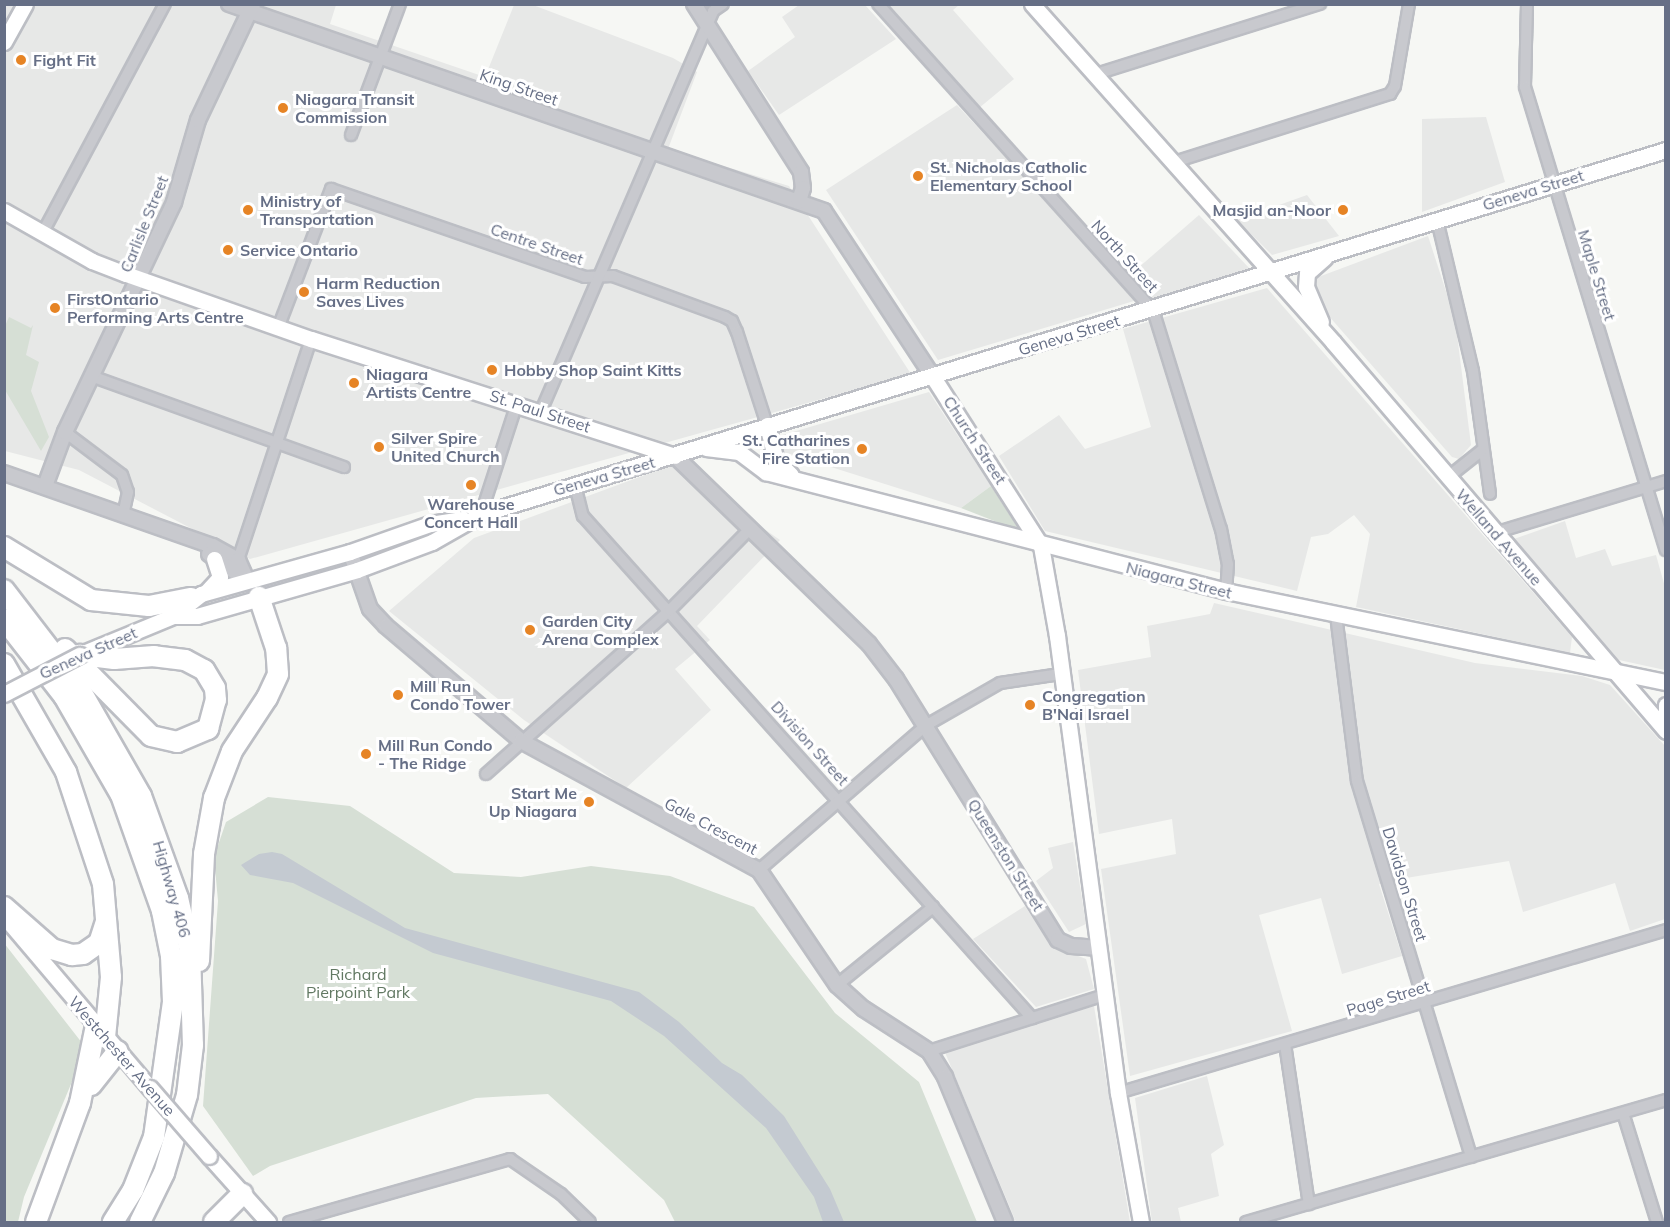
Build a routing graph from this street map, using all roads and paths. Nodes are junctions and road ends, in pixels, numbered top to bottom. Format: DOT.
graph roads {
  1 [pos="25,4"];
  2 [pos="165,4"];
  3 [pos="229,4"];
  4 [pos="400,4"];
  5 [pos="694,4"];
  6 [pos="723,4"];
  7 [pos="878,4"];
  8 [pos="1032,4"];
  9 [pos="1320,4"];
  10 [pos="1409,4"];
  11 [pos="1527,4"];
  12 [pos="251,8"];
  13 [pos="709,27"];
  14 [pos="4,42"];
  15 [pos="380,56"];
  16 [pos="1093,75"];
  17 [pos="351,135"];
  18 [pos="654,150"];
  19 [pos="1665,150"];
  20 [pos="1171,163"];
  21 [pos="1553,183"];
  22 [pos="799,201"];
  23 [pos="4,210"];
  24 [pos="1437,220"];
  25 [pos="42,234"];
  26 [pos="1329,253"];
  27 [pos="1268,273"];
  28 [pos="598,275"];
  29 [pos="140,279"];
  30 [pos="1153,310"];
  31 [pos="278,328"];
  32 [pos="311,339"];
  33 [pos="1333,342"];
  34 [pos="91,376"];
  35 [pos="933,377"];
  36 [pos="517,404"];
  37 [pos="541,411"];
  38 [pos="767,426"];
  39 [pos="65,432"];
  40 [pos="277,443"];
  41 [pos="704,447"];
  42 [pos="1481,451"];
  43 [pos="675,456"];
  44 [pos="344,467"];
  45 [pos="4,473"];
  46 [pos="793,476"];
  47 [pos="1447,478"];
  48 [pos="1665,481"];
  49 [pos="575,485"];
  50 [pos="45,486"];
  51 [pos="1647,486"];
  52 [pos="1490,494"];
  53 [pos="124,512"];
  54 [pos="476,515"];
  55 [pos="750,529"];
  56 [pos="1494,533"];
  57 [pos="190,537"];
  58 [pos="1041,546"];
  59 [pos="4,547"];
  60 [pos="1665,550"];
  61 [pos="350,552"];
  62 [pos="214,559"];
  63 [pos="238,560"];
  64 [pos="357,570"];
  65 [pos="247,580"];
  66 [pos="4,589"];
  67 [pos="1226,591"];
  68 [pos="196,596"];
  69 [pos="259,597"];
  70 [pos="670,610"];
  71 [pos="1336,615"];
  72 [pos="173,616"];
  73 [pos="4,619"];
  74 [pos="108,652"];
  75 [pos="79,655"];
  76 [pos="4,663"];
  77 [pos="1615,671"];
  78 [pos="1060,674"];
  79 [pos="1665,682"];
  80 [pos="4,694"];
  81 [pos="1665,705"];
  82 [pos="1665,719"];
  83 [pos="925,726"];
  84 [pos="1665,731"];
  85 [pos="521,741"];
  86 [pos="486,774"];
  87 [pos="840,800"];
  88 [pos="759,870"];
  89 [pos="4,907"];
  90 [pos="933,907"];
  91 [pos="107,909"];
  92 [pos="4,916"];
  93 [pos="1665,930"];
  94 [pos="1097,948"];
  95 [pos="837,985"];
  96 [pos="1105,995"];
  97 [pos="1425,1002"];
  98 [pos="1032,1018"];
  99 [pos="1285,1044"];
  100 [pos="112,1045"];
  101 [pos="193,1045"];
  102 [pos="929,1051"];
  103 [pos="1118,1093"];
  104 [pos="1665,1100"];
  105 [pos="80,1103"];
  106 [pos="1623,1113"];
  107 [pos="1471,1157"];
  108 [pos="242,1194"];
  109 [pos="1309,1203"];
  110 [pos="36,1222"];
  111 [pos="113,1222"];
  112 [pos="140,1222"];
  113 [pos="214,1222"];
  114 [pos="268,1222"];
  115 [pos="289,1222"];
  116 [pos="590,1222"];
  117 [pos="1005,1222"];
  118 [pos="1141,1222"];
  119 [pos="1246,1222"];
  120 [pos="1657,1222"];
  1 -- 14 [label="main road"];
  2 -- 25 [label="street"];
  3 -- 12 [label="street, King Street"];
  4 -- 15 [label="street"];
  5 -- 13 [label="street"];
  6 -- 13 [label="street"];
  7 -- 30 [label="street, North Street"];
  8 -- 16 [label="main road"];
  9 -- 16 [label="street"];
  10 -- 20 [label="street"];
  11 -- 21 [label="street, Maple Street"];
  12 -- 15 [label="street, King Street"];
  12 -- 29 [label="street, Carlisle Street"];
  13 -- 18 [label="street"];
  13 -- 22 [label="street"];
  15 -- 17 [label="street"];
  15 -- 18 [label="street, King Street"];
  16 -- 20 [label="main road"];
  18 -- 22 [label="street, King Street"];
  18 -- 28 [label="street"];
  19 -- 21 [label="main road, Geneva Street"];
  20 -- 27 [label="main road"];
  21 -- 24 [label="main road, Geneva Street"];
  21 -- 51 [label="street, Maple Street"];
  22 -- 35 [label="street, Church Street"];
  23 -- 25 [label="main road, St. Paul Street"];
  24 -- 26 [label="main road, Geneva Street"];
  24 -- 42 [label="street"];
  25 -- 29 [label="main road, St. Paul Street"];
  26 -- 27 [label="main road, Geneva Street"];
  26 -- 33 [label="main road"];
  27 -- 30 [label="main road, Geneva Street"];
  27 -- 33 [label="main road"];
  28 -- 31 [label="street, Centre Street"];
  28 -- 37 [label="street"];
  28 -- 38 [label="street, Centre Street"];
  29 -- 31 [label="main road, St. Paul Street"];
  29 -- 34 [label="street, Carlisle Street"];
  30 -- 35 [label="main road, Geneva Street"];
  30 -- 67 [label="street, North Street"];
  31 -- 32 [label="main road, St. Paul Street"];
  32 -- 36 [label="main road, St. Paul Street"];
  32 -- 40 [label="street"];
  33 -- 47 [label="main road, Welland Avenue"];
  34 -- 39 [label="street, Carlisle Street"];
  34 -- 40 [label="street"];
  35 -- 38 [label="main road, Geneva Street"];
  35 -- 58 [label="main road, Church Street"];
  36 -- 37 [label="main road, St. Paul Street"];
  36 -- 54 [label="street"];
  37 -- 43 [label="main road, St. Paul Street"];
  38 -- 41 [label="main road, Geneva Street"];
  38 -- 46 [label="main road"];
  39 -- 50 [label="street, Carlisle Street"];
  39 -- 53 [label="street"];
  40 -- 44 [label="street"];
  40 -- 63 [label="street"];
  41 -- 43 [label="main road, Geneva Street"];
  41 -- 46 [label="main road, Niagara Street"];
  42 -- 47 [label="street"];
  42 -- 52 [label="street"];
  43 -- 49 [label="main road, Geneva Street"];
  43 -- 55 [label="street, Queenston Street"];
  45 -- 50 [label="street"];
  46 -- 58 [label="main road, Niagara Street"];
  47 -- 56 [label="main road, Welland Avenue"];
  48 -- 51 [label="street"];
  49 -- 54 [label="main road, Geneva Street"];
  49 -- 70 [label="street, Division Street"];
  50 -- 53 [label="street"];
  51 -- 56 [label="street"];
  51 -- 60 [label="street, Maple Street"];
  53 -- 57 [label="street"];
  54 -- 61 [label="main road, Geneva Street"];
  54 -- 64 [label="main road, Geneva Street"];
  55 -- 70 [label="street"];
  55 -- 83 [label="street, Queenston Street"];
  56 -- 77 [label="main road, Welland Avenue"];
  57 -- 62 [label="street"];
  57 -- 63 [label="street"];
  58 -- 67 [label="main road, Niagara Street"];
  58 -- 78 [label="main road, Church Street"];
  59 -- 68 [label="highway"];
  61 -- 64 [label="street, Gale Crescent"];
  61 -- 65 [label="main road, Geneva Street"];
  62 -- 65 [label="street"];
  62 -- 68 [label="main road"];
  63 -- 65 [label="street"];
  64 -- 69 [label="main road, Geneva Street"];
  64 -- 85 [label="street, Gale Crescent"];
  65 -- 68 [label="main road, Geneva Street"];
  65 -- 69 [label="main road"];
  66 -- 74 [label="highway"];
  66 -- 101 [label="highway, Highway 406"];
  67 -- 71 [label="main road, Niagara Street"];
  68 -- 72 [label="main road, Geneva Street"];
  69 -- 72 [label="main road, Geneva Street"];
  69 -- 101 [label="highway"];
  70 -- 85 [label="street"];
  70 -- 87 [label="street, Division Street"];
  71 -- 77 [label="main road, Niagara Street"];
  71 -- 97 [label="street, Davidson Street"];
  72 -- 74 [label="main road, Geneva Street"];
  73 -- 111 [label="highway, Highway 406"];
  74 -- 75 [label="highway"];
  75 -- 80 [label="main road, Geneva Street, bridge"];
  76 -- 91 [label="highway"];
  77 -- 79 [label="main road, Niagara Street"];
  77 -- 84 [label="main road, Welland Avenue"];
  78 -- 83 [label="street"];
  78 -- 94 [label="main road, Church Street"];
  81 -- 82 [label="main road"];
  83 -- 87 [label="street"];
  83 -- 94 [label="street, Queenston Street"];
  85 -- 86 [label="street"];
  85 -- 88 [label="street, Gale Crescent"];
  87 -- 88 [label="street"];
  87 -- 90 [label="street, Division Street"];
  88 -- 95 [label="street, Gale Crescent"];
  89 -- 91 [label="highway"];
  90 -- 95 [label="street"];
  90 -- 98 [label="street, Division Street"];
  91 -- 100 [label="highway"];
  92 -- 100 [label="main road, Westchester Avenue"];
  93 -- 97 [label="street, Page Street"];
  94 -- 96 [label="main road"];
  95 -- 102 [label="street, Gale Crescent"];
  96 -- 98 [label="street"];
  96 -- 103 [label="main road"];
  97 -- 99 [label="street, Page Street"];
  97 -- 107 [label="street, Davidson Street"];
  98 -- 102 [label="street"];
  99 -- 103 [label="street, Page Street"];
  99 -- 109 [label="street"];
  100 -- 105 [label="highway"];
  100 -- 105 [label="highway"];
  100 -- 108 [label="main road, Westchester Avenue, bridge"];
  101 -- 112 [label="highway, Highway 406"];
  102 -- 117 [label="street, Gale Crescent"];
  103 -- 118 [label="main road"];
  104 -- 106 [label="street"];
  105 -- 110 [label="highway"];
  106 -- 107 [label="street"];
  106 -- 120 [label="street"];
  107 -- 109 [label="street"];
  108 -- 113 [label="highway"];
  108 -- 114 [label="main road, Westchester Avenue"];
  109 -- 119 [label="street"];
  115 -- 116 [label="street"];
}
